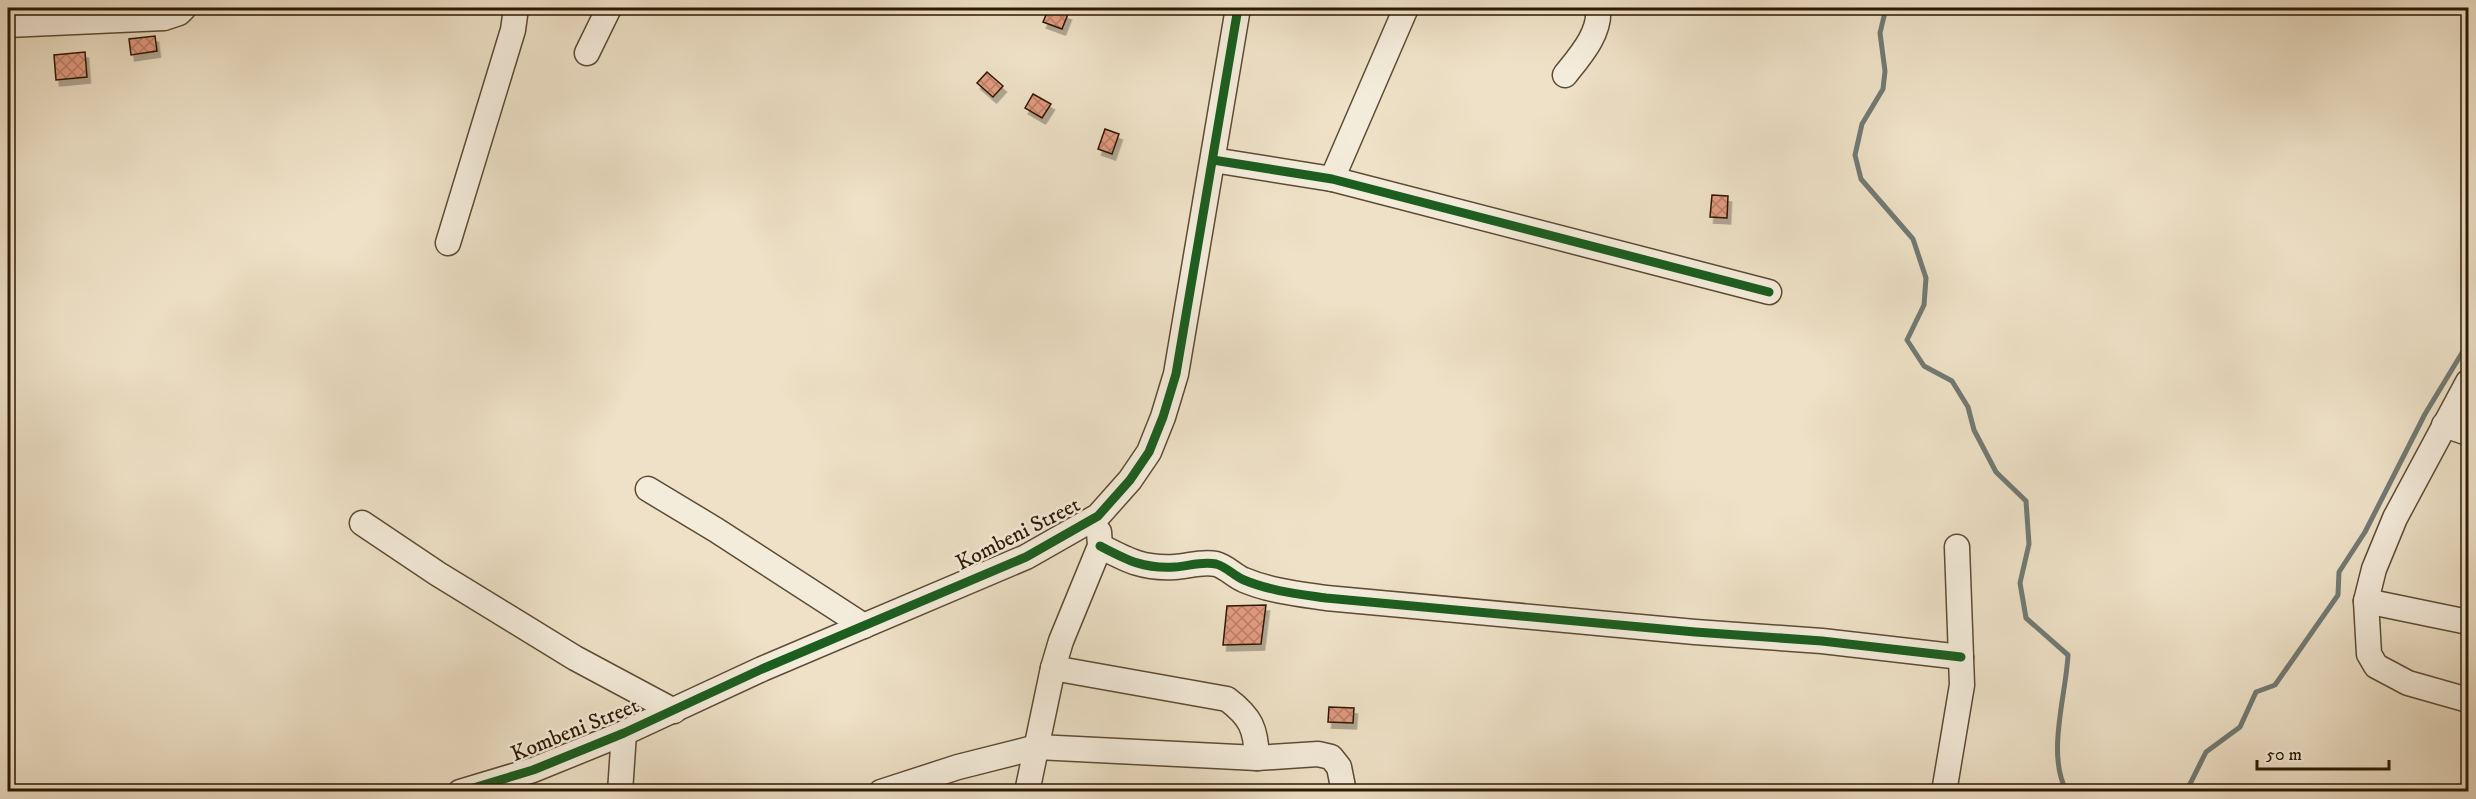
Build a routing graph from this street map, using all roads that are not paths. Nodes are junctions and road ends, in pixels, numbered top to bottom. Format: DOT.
graph roads {
  1 [pos="184,8"];
  2 [pos="516,8"];
  3 [pos="609,8"];
  4 [pos="1238,8"];
  5 [pos="1406,8"];
  6 [pos="1598,8"];
  7 [pos="8,25"];
  8 [pos="587,53"];
  9 [pos="1565,75"];
  10 [pos="1213,160"];
  11 [pos="1332,180"];
  12 [pos="448,243"];
  13 [pos="1769,292"];
  14 [pos="2469,382"];
  15 [pos="2444,425"];
  16 [pos="2469,433"];
  17 [pos="648,489"];
  18 [pos="1098,516"];
  19 [pos="362,524"];
  20 [pos="1100,546"];
  21 [pos="1957,547"];
  22 [pos="2366,601"];
  23 [pos="2469,622"];
  24 [pos="864,626"];
  25 [pos="1961,657"];
  26 [pos="1053,668"];
  27 [pos="2469,700"];
  28 [pos="674,711"];
  29 [pos="624,733"];
  30 [pos="1037,747"];
  31 [pos="1257,758"];
  32 [pos="460,792"];
  33 [pos="620,792"];
  34 [pos="881,792"];
  35 [pos="1027,792"];
  36 [pos="1344,792"];
  37 [pos="1944,792"];
  1 -- 7 [label="street"];
  2 -- 12 [label="street"];
  3 -- 8 [label="street"];
  4 -- 10 [label="street, Kombeni Street"];
  5 -- 11 [label="street"];
  6 -- 9 [label="street"];
  10 -- 11 [label="street"];
  10 -- 18 [label="street, Kombeni Street"];
  11 -- 13 [label="street"];
  14 -- 15 [label="street"];
  15 -- 16 [label="street"];
  15 -- 22 [label="street"];
  17 -- 24 [label="street"];
  18 -- 20 [label="street"];
  18 -- 24 [label="street, Kombeni Street"];
  19 -- 28 [label="street"];
  20 -- 25 [label="street"];
  20 -- 26 [label="street"];
  21 -- 25 [label="street"];
  22 -- 23 [label="street"];
  22 -- 27 [label="street"];
  24 -- 28 [label="street, Kombeni Street"];
  25 -- 37 [label="street"];
  26 -- 30 [label="street"];
  26 -- 31 [label="street"];
  28 -- 29 [label="street, Kombeni Street"];
  29 -- 32 [label="street, Kombeni Street"];
  29 -- 33 [label="street"];
  30 -- 31 [label="street"];
  30 -- 34 [label="street"];
  30 -- 35 [label="street"];
  31 -- 36 [label="street"];
}
